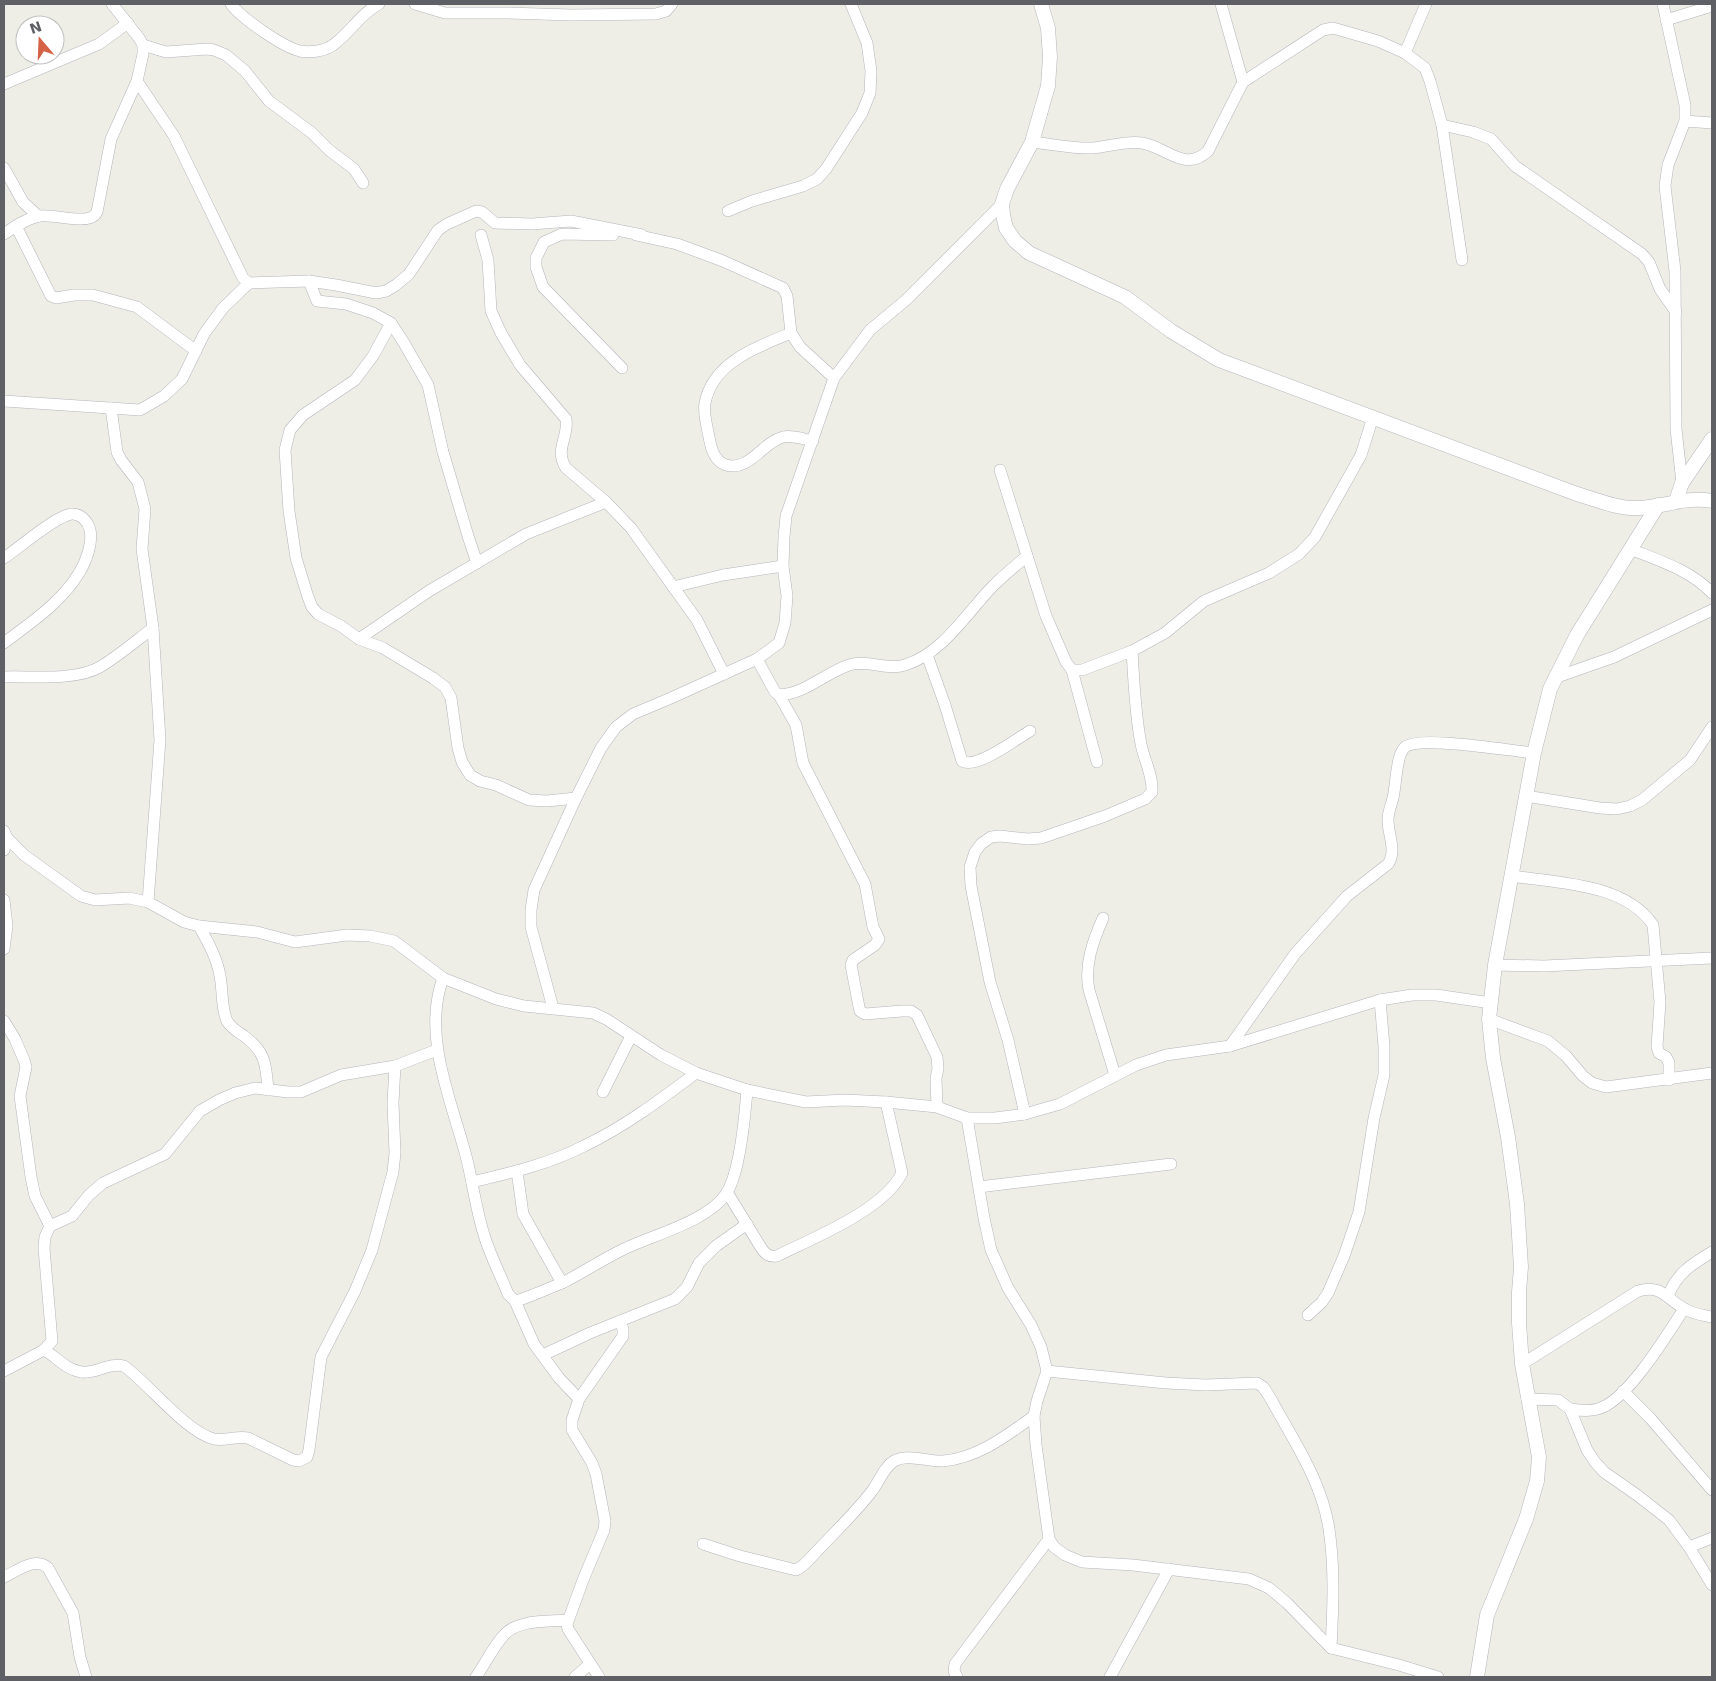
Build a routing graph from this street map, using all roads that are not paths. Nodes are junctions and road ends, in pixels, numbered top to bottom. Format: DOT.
graph roads {
  1 [pos="112,4"];
  2 [pos="379,4"];
  3 [pos="415,4"];
  4 [pos="672,4"];
  5 [pos="851,4"];
  6 [pos="1041,4"];
  7 [pos="1221,4"];
  8 [pos="1426,4"];
  9 [pos="1663,4"];
  10 [pos="235,5"];
  11 [pos="1712,6"];
  12 [pos="444,8"];
  13 [pos="1666,20"];
  14 [pos="128,24"];
  15 [pos="143,45"];
  16 [pos="1406,53"];
  17 [pos="137,81"];
  18 [pos="1243,82"];
  19 [pos="4,84"];
  20 [pos="1685,121"];
  21 [pos="1712,123"];
  22 [pos="1442,125"];
  23 [pos="1032,142"];
  24 [pos="4,168"];
  25 [pos="362,183"];
  26 [pos="1002,204"];
  27 [pos="728,211"];
  28 [pos="38,216"];
  29 [pos="16,226"];
  30 [pos="4,234"];
  31 [pos="481,235"];
  32 [pos="642,236"];
  33 [pos="1462,260"];
  34 [pos="309,282"];
  35 [pos="249,283"];
  36 [pos="1676,312"];
  37 [pos="391,323"];
  38 [pos="791,333"];
  39 [pos="196,351"];
  40 [pos="622,368"];
  41 [pos="834,378"];
  42 [pos="4,401"];
  43 [pos="111,408"];
  44 [pos="1373,417"];
  45 [pos="1712,439"];
  46 [pos="813,441"];
  47 [pos="1000,470"];
  48 [pos="1682,482"];
  49 [pos="1712,500"];
  50 [pos="1676,501"];
  51 [pos="606,502"];
  52 [pos="1658,505"];
  53 [pos="1630,549"];
  54 [pos="1027,556"];
  55 [pos="4,558"];
  56 [pos="477,562"];
  57 [pos="783,566"];
  58 [pos="673,587"];
  59 [pos="1712,594"];
  60 [pos="1712,610"];
  61 [pos="153,628"];
  62 [pos="359,639"];
  63 [pos="4,643"];
  64 [pos="1132,651"];
  65 [pos="927,655"];
  66 [pos="757,659"];
  67 [pos="1072,670"];
  68 [pos="724,674"];
  69 [pos="4,677"];
  70 [pos="1554,678"];
  71 [pos="779,695"];
  72 [pos="1712,727"];
  73 [pos="1030,731"];
  74 [pos="1534,753"];
  75 [pos="1097,762"];
  76 [pos="1526,796"];
  77 [pos="576,798"];
  78 [pos="5,835"];
  79 [pos="4,850"];
  80 [pos="1512,876"];
  81 [pos="4,900"];
  82 [pos="148,902"];
  83 [pos="1103,918"];
  84 [pos="199,926"];
  85 [pos="4,949"];
  86 [pos="1712,958"];
  87 [pos="1656,960"];
  88 [pos="1495,965"];
  89 [pos="443,978"];
  90 [pos="1380,1000"];
  91 [pos="1491,1003"];
  92 [pos="552,1008"];
  93 [pos="1489,1019"];
  94 [pos="4,1021"];
  95 [pos="631,1036"];
  96 [pos="1230,1046"];
  97 [pos="437,1050"];
  98 [pos="395,1066"];
  99 [pos="1712,1073"];
  100 [pos="696,1074"];
  101 [pos="1115,1075"];
  102 [pos="1669,1080"];
  103 [pos="268,1090"];
  104 [pos="747,1090"];
  105 [pos="603,1092"];
  106 [pos="886,1102"];
  107 [pos="937,1107"];
  108 [pos="1025,1114"];
  109 [pos="967,1118"];
  110 [pos="1171,1164"];
  111 [pos="517,1171"];
  112 [pos="472,1182"];
  113 [pos="979,1187"];
  114 [pos="727,1192"];
  115 [pos="747,1224"];
  116 [pos="50,1226"];
  117 [pos="1712,1252"];
  118 [pos="562,1283"];
  119 [pos="1668,1296"];
  120 [pos="514,1301"];
  121 [pos="1684,1309"];
  122 [pos="1308,1315"];
  123 [pos="1712,1317"];
  124 [pos="620,1321"];
  125 [pos="44,1350"];
  126 [pos="543,1355"];
  127 [pos="1522,1364"];
  128 [pos="4,1371"];
  129 [pos="1047,1371"];
  130 [pos="1623,1391"];
  131 [pos="579,1399"];
  132 [pos="1528,1399"];
  133 [pos="1570,1409"];
  134 [pos="1034,1416"];
  135 [pos="1712,1490"];
  136 [pos="1712,1538"];
  137 [pos="1049,1539"];
  138 [pos="704,1544"];
  139 [pos="1690,1547"];
  140 [pos="1169,1569"];
  141 [pos="4,1577"];
  142 [pos="1712,1585"];
  143 [pos="567,1620"];
  144 [pos="1331,1648"];
  145 [pos="590,1664"];
  146 [pos="86,1677"];
  147 [pos="476,1677"];
  148 [pos="575,1677"];
  149 [pos="599,1677"];
  150 [pos="957,1677"];
  151 [pos="1110,1677"];
  152 [pos="1438,1677"];
  153 [pos="1477,1677"];
  1 -- 14 [label="street"];
  2 -- 10 [label="street"];
  3 -- 12 [label="street"];
  4 -- 12 [label="street"];
  5 -- 27 [label="street"];
  6 -- 23 [label="street"];
  7 -- 18 [label="street"];
  8 -- 16 [label="street"];
  9 -- 13 [label="street"];
  11 -- 13 [label="street"];
  13 -- 20 [label="street"];
  14 -- 15 [label="street"];
  14 -- 19 [label="street"];
  15 -- 17 [label="street"];
  15 -- 25 [label="street"];
  16 -- 18 [label="street"];
  16 -- 22 [label="street"];
  17 -- 28 [label="street"];
  17 -- 35 [label="street"];
  18 -- 23 [label="street"];
  20 -- 21 [label="street"];
  20 -- 36 [label="street"];
  22 -- 33 [label="street"];
  22 -- 36 [label="street"];
  23 -- 26 [label="street"];
  24 -- 28 [label="street"];
  26 -- 41 [label="street"];
  26 -- 44 [label="street"];
  28 -- 29 [label="street"];
  29 -- 30 [label="street"];
  29 -- 39 [label="street"];
  31 -- 51 [label="street"];
  32 -- 34 [label="street"];
  32 -- 38 [label="street"];
  32 -- 40 [label="street"];
  34 -- 35 [label="street"];
  34 -- 37 [label="street"];
  35 -- 39 [label="street"];
  36 -- 48 [label="street"];
  37 -- 56 [label="street"];
  37 -- 62 [label="street"];
  38 -- 41 [label="street"];
  38 -- 46 [label="street"];
  39 -- 43 [label="street"];
  41 -- 46 [label="street"];
  42 -- 43 [label="street"];
  43 -- 61 [label="street"];
  44 -- 52 [label="street"];
  44 -- 64 [label="street"];
  45 -- 48 [label="street"];
  46 -- 57 [label="street"];
  47 -- 54 [label="street"];
  48 -- 50 [label="street"];
  49 -- 50 [label="street"];
  50 -- 52 [label="street"];
  51 -- 56 [label="street"];
  51 -- 58 [label="street"];
  52 -- 53 [label="street"];
  53 -- 59 [label="street"];
  53 -- 70 [label="street"];
  54 -- 65 [label="street"];
  54 -- 67 [label="street"];
  55 -- 63 [label="street"];
  56 -- 62 [label="street"];
  57 -- 58 [label="street"];
  57 -- 66 [label="street"];
  58 -- 68 [label="street"];
  60 -- 70 [label="street"];
  61 -- 69 [label="street"];
  61 -- 82 [label="street"];
  62 -- 77 [label="street"];
  64 -- 67 [label="street"];
  64 -- 108 [label="street"];
  65 -- 71 [label="street"];
  65 -- 73 [label="street"];
  66 -- 68 [label="street"];
  66 -- 71 [label="street"];
  67 -- 75 [label="street"];
  68 -- 77 [label="street"];
  70 -- 74 [label="street"];
  71 -- 107 [label="street"];
  72 -- 76 [label="street"];
  74 -- 76 [label="street"];
  74 -- 96 [label="street"];
  76 -- 80 [label="street"];
  77 -- 92 [label="street"];
  78 -- 79 [label="street"];
  78 -- 82 [label="street"];
  80 -- 87 [label="street"];
  80 -- 88 [label="street"];
  81 -- 85 [label="street"];
  82 -- 84 [label="street"];
  83 -- 101 [label="street"];
  84 -- 89 [label="street"];
  84 -- 103 [label="street"];
  86 -- 87 [label="street"];
  87 -- 88 [label="street"];
  87 -- 102 [label="street"];
  88 -- 91 [label="street"];
  89 -- 92 [label="street"];
  89 -- 97 [label="street"];
  90 -- 91 [label="street"];
  90 -- 96 [label="street"];
  90 -- 122 [label="street"];
  91 -- 93 [label="street"];
  92 -- 95 [label="street"];
  93 -- 102 [label="street"];
  93 -- 127 [label="street"];
  94 -- 116 [label="street"];
  95 -- 100 [label="street"];
  95 -- 105 [label="street"];
  96 -- 101 [label="street"];
  97 -- 98 [label="street"];
  97 -- 112 [label="street"];
  98 -- 103 [label="street"];
  98 -- 125 [label="street"];
  99 -- 102 [label="street"];
  100 -- 104 [label="street"];
  100 -- 111 [label="street"];
  101 -- 108 [label="street"];
  103 -- 116 [label="street"];
  104 -- 106 [label="street"];
  104 -- 114 [label="street"];
  106 -- 107 [label="street"];
  106 -- 115 [label="street"];
  107 -- 109 [label="street"];
  108 -- 109 [label="street"];
  109 -- 113 [label="street"];
  110 -- 113 [label="street"];
  111 -- 112 [label="street"];
  111 -- 118 [label="street"];
  112 -- 120 [label="street"];
  113 -- 129 [label="street"];
  114 -- 115 [label="street"];
  114 -- 118 [label="street"];
  115 -- 124 [label="street"];
  116 -- 125 [label="street"];
  117 -- 119 [label="street"];
  118 -- 120 [label="street"];
  119 -- 121 [label="street"];
  119 -- 127 [label="street"];
  120 -- 126 [label="street"];
  121 -- 123 [label="street"];
  121 -- 130 [label="street"];
  124 -- 126 [label="street"];
  124 -- 131 [label="street"];
  125 -- 128 [label="street"];
  126 -- 131 [label="street"];
  127 -- 132 [label="street"];
  129 -- 134 [label="street"];
  129 -- 144 [label="street"];
  130 -- 133 [label="street"];
  130 -- 135 [label="street"];
  131 -- 143 [label="street"];
  132 -- 133 [label="street"];
  132 -- 153 [label="street"];
  133 -- 139 [label="street"];
  134 -- 137 [label="street"];
  134 -- 138 [label="street"];
  136 -- 139 [label="street"];
  137 -- 140 [label="street"];
  137 -- 150 [label="street"];
  139 -- 142 [label="street"];
  140 -- 144 [label="street"];
  140 -- 151 [label="street"];
  141 -- 146 [label="street"];
  143 -- 145 [label="street"];
  143 -- 147 [label="street"];
  144 -- 152 [label="street"];
  145 -- 148 [label="street"];
  145 -- 149 [label="street"];
}
